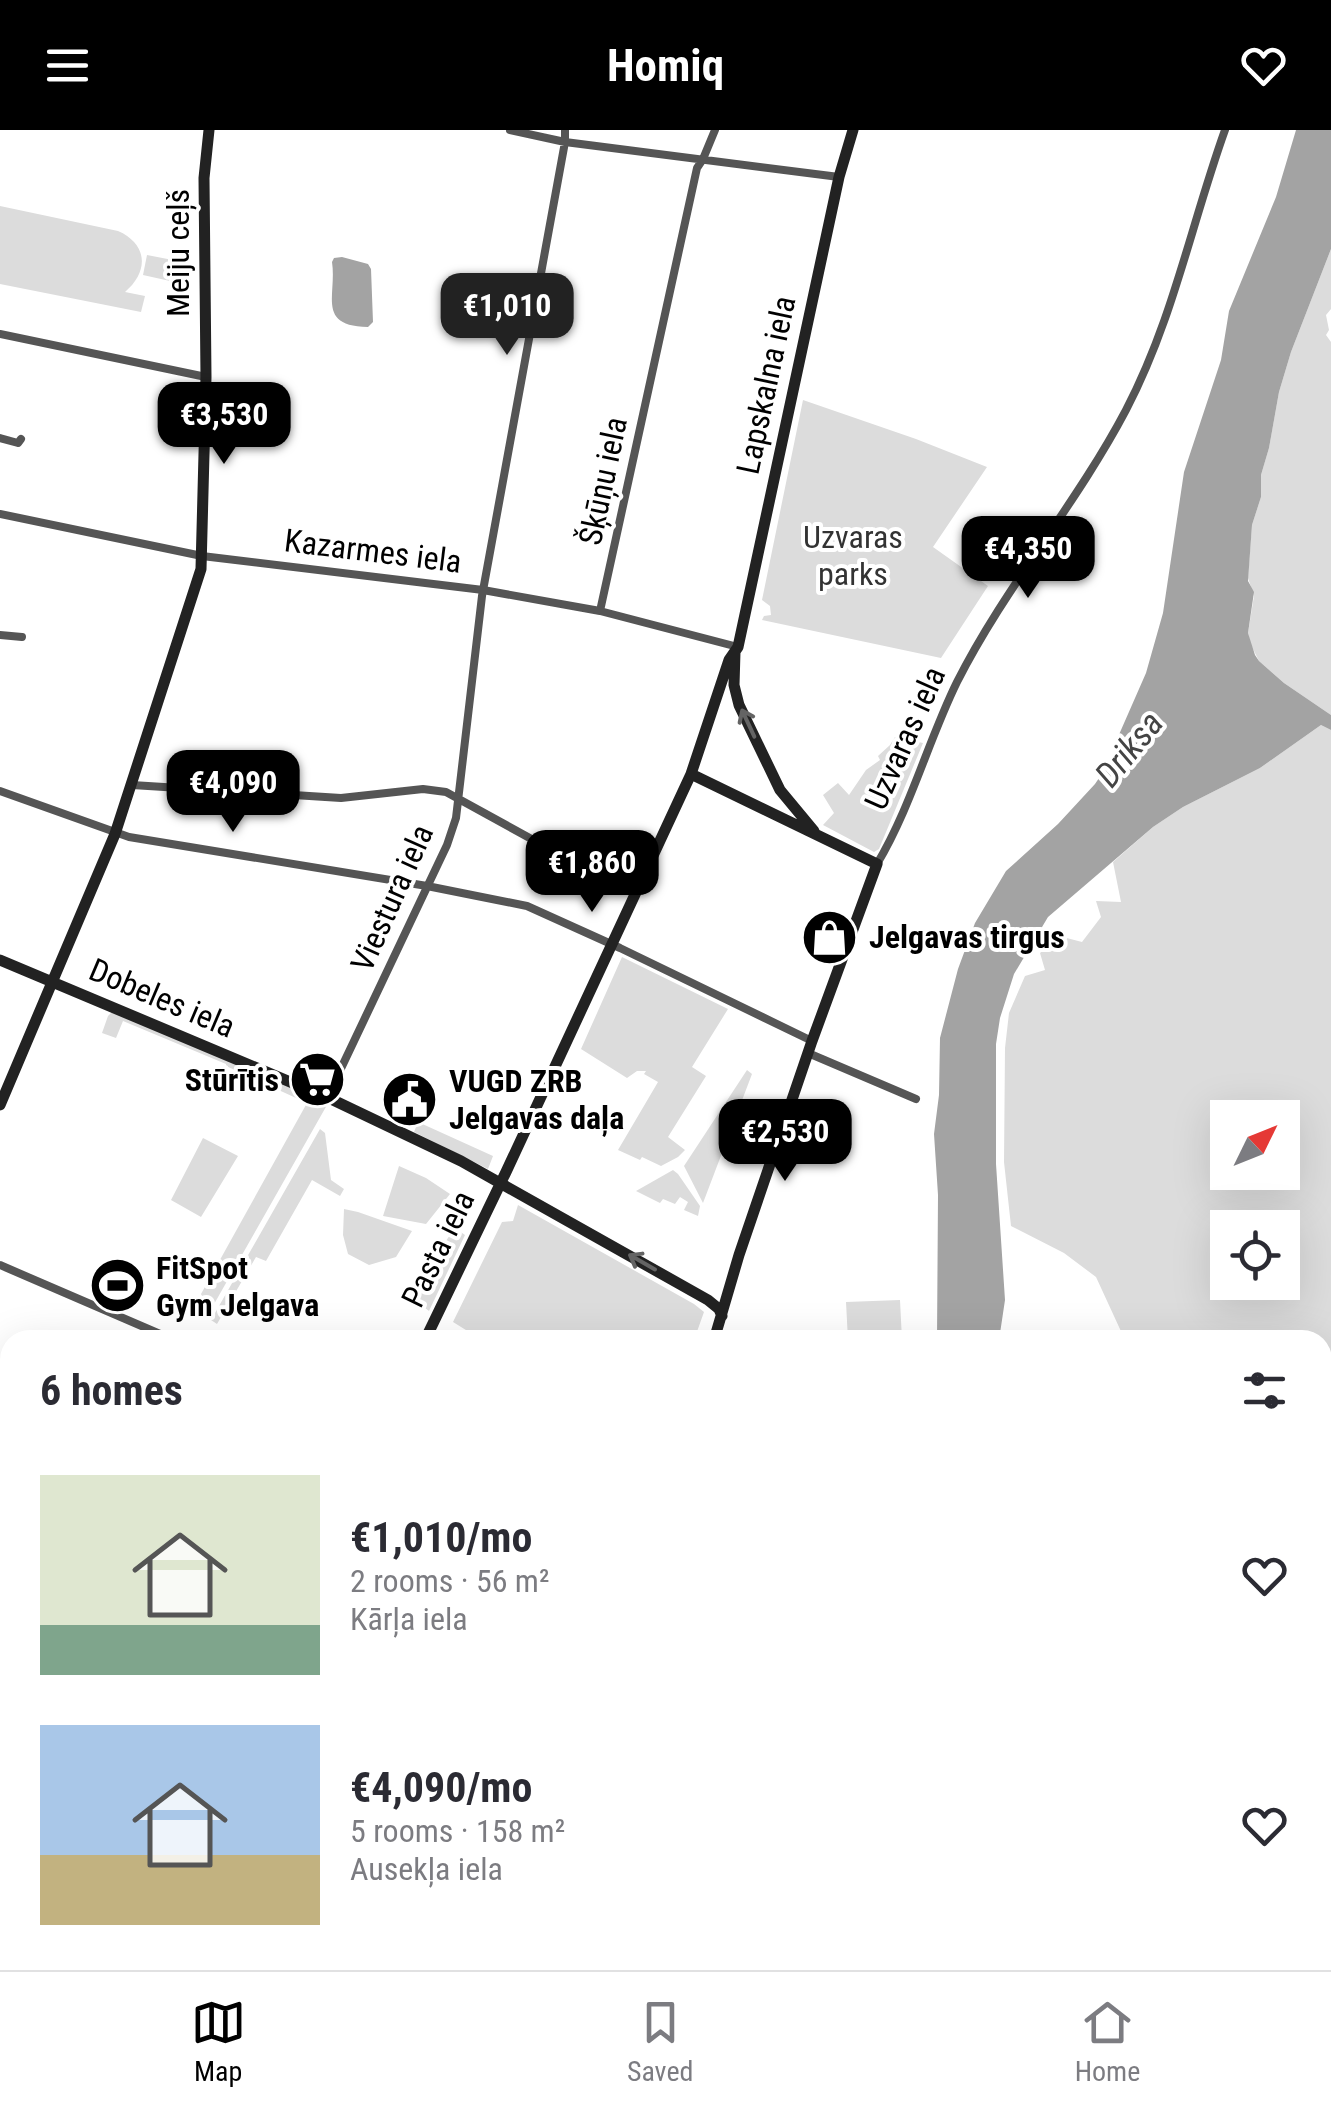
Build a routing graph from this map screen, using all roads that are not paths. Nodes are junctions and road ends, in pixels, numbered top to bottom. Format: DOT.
graph roads {
  1 [pos="209,130"];
  2 [pos="510,130"];
  3 [pos="565,130"];
  4 [pos="715,130"];
  5 [pos="853,130"];
  6 [pos="1225,130"];
  7 [pos="565,142"];
  8 [pos="703,160"];
  9 [pos="838,177"];
  10 [pos="0,334"];
  11 [pos="206,377"];
  12 [pos="0,438"];
  13 [pos="21,439"];
  14 [pos="0,514"];
  15 [pos="202,556"];
  16 [pos="484,590"];
  17 [pos="600,611"];
  18 [pos="0,635"];
  19 [pos="22,637"];
  20 [pos="737,650"];
  21 [pos="692,774"];
  22 [pos="132,784"];
  23 [pos="780,790"];
  24 [pos="0,792"];
  25 [pos="458,797"];
  26 [pos="765,810"];
  27 [pos="115,834"];
  28 [pos="819,836"];
  29 [pos="878,864"];
  30 [pos="427,886"];
  31 [pos="639,889"];
  32 [pos="613,944"];
  33 [pos="0,960"];
  34 [pos="54,982"];
  35 [pos="810,1047"];
  36 [pos="327,1098"];
  37 [pos="916,1099"];
  38 [pos="0,1106"];
  39 [pos="501,1182"];
  40 [pos="0,1265"];
  41 [pos="722,1316"];
  42 [pos="151,1330"];
  43 [pos="430,1330"];
  44 [pos="717,1330"];
  1 -- 11 [label="street, Meiju ceļš"];
  2 -- 7 [label="street"];
  3 -- 7 [label="street, Viestura iela"];
  4 -- 8 [label="street, Šķūņu iela"];
  5 -- 9 [label="street, Lapskalna iela"];
  6 -- 29 [label="street, Uzvaras iela"];
  7 -- 8 [label="street"];
  7 -- 16 [label="street, Viestura iela"];
  8 -- 9 [label="street"];
  8 -- 17 [label="street, Šķūņu iela"];
  9 -- 20 [label="street, Lapskalna iela"];
  10 -- 11 [label="street"];
  11 -- 15 [label="street, Meiju ceļš"];
  12 -- 13 [label="street"];
  14 -- 15 [label="street, Kazarmes iela"];
  15 -- 16 [label="street, Kazarmes iela"];
  15 -- 22 [label="street, Meiju ceļš"];
  16 -- 17 [label="street, Kazarmes iela"];
  16 -- 25 [label="street, Viestura iela"];
  17 -- 20 [label="street, Kazarmes iela"];
  18 -- 19 [label="street"];
  20 -- 21 [label="street, Lapskalna iela"];
  23 -- 20 [label="street, Lapskalna iela, one-way"];
  21 -- 26 [label="street, Lapskalna iela"];
  21 -- 31 [label="street, Pasta iela"];
  22 -- 25 [label="street"];
  22 -- 27 [label="street, Meiju ceļš"];
  23 -- 26 [label="street"];
  23 -- 28 [label="street, Lapskalna iela"];
  24 -- 27 [label="street"];
  25 -- 30 [label="street, Viestura iela"];
  25 -- 31 [label="street"];
  26 -- 28 [label="street, Lapskalna iela"];
  27 -- 30 [label="street"];
  27 -- 34 [label="street, Meiju ceļš"];
  28 -- 29 [label="street, Lapskalna iela"];
  29 -- 35 [label="street, Uzvaras iela"];
  30 -- 32 [label="street"];
  30 -- 36 [label="street, Viestura iela"];
  31 -- 32 [label="street, Pasta iela"];
  32 -- 35 [label="street"];
  32 -- 39 [label="street, Pasta iela"];
  33 -- 34 [label="street, Dobeles iela"];
  34 -- 36 [label="street, Dobeles iela"];
  34 -- 38 [label="street, Meiju ceļš"];
  35 -- 37 [label="street"];
  35 -- 41 [label="street, Uzvaras iela"];
  36 -- 39 [label="street, Dobeles iela"];
  41 -- 39 [label="street, Dobeles iela, one-way"];
  39 -- 43 [label="street, Pasta iela"];
  40 -- 42 [label="street"];
  41 -- 44 [label="street, Uzvaras iela"];
}
